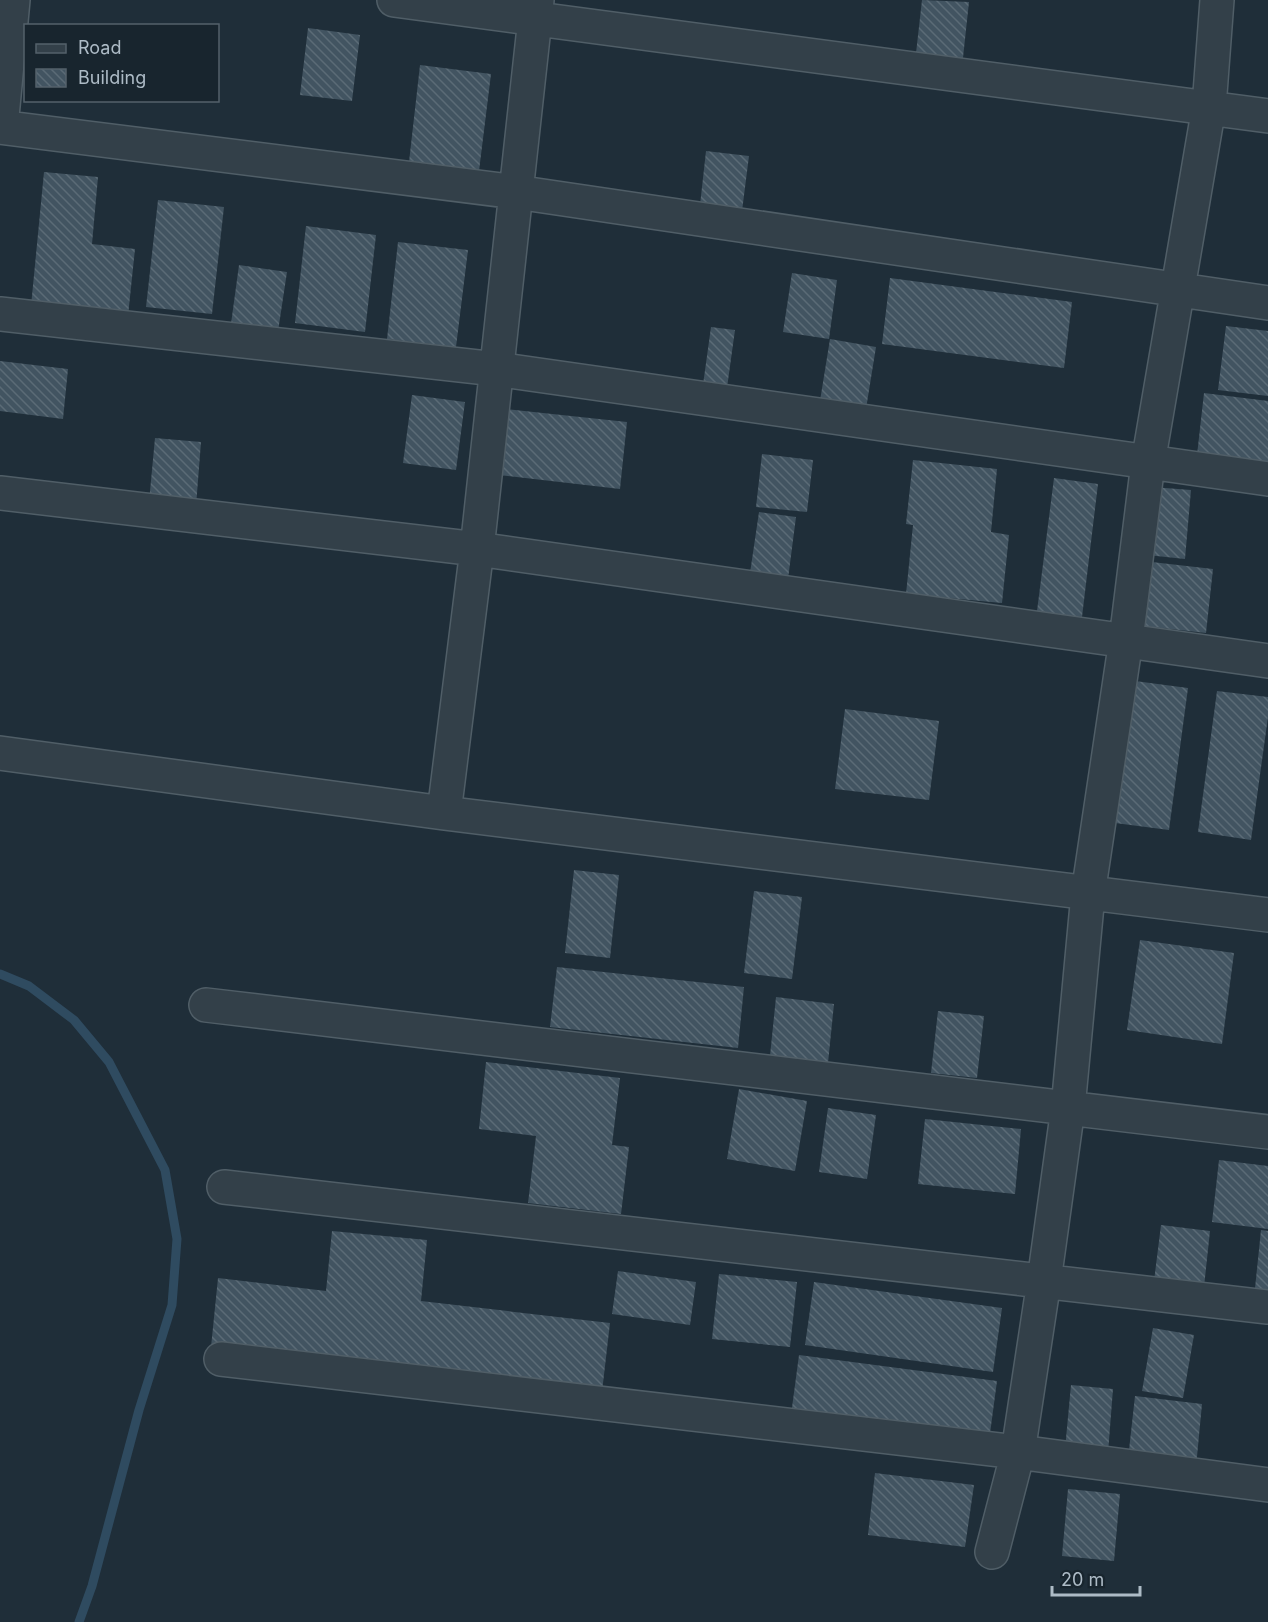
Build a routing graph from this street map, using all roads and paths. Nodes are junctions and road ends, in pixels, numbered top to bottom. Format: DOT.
graph roads {
  1 [pos="13,0"];
  2 [pos="394,0"];
  3 [pos="1217,0"];
  4 [pos="536,9"];
  5 [pos="1209,107"];
  6 [pos="1268,116"];
  7 [pos="1,127"];
  8 [pos="516,192"];
  9 [pos="1176,291"];
  10 [pos="1268,303"];
  11 [pos="0,314"];
  12 [pos="496,369"];
  13 [pos="1148,463"];
  14 [pos="1268,479"];
  15 [pos="0,493"];
  16 [pos="477,549"];
  17 [pos="1126,640"];
  18 [pos="1268,661"];
  19 [pos="0,753"];
  20 [pos="444,813"];
  21 [pos="1088,894"];
  22 [pos="1268,915"];
  23 [pos="206,1005"];
  24 [pos="1068,1108"];
  25 [pos="1268,1132"];
  26 [pos="224,1187"];
  27 [pos="1044,1281"];
  28 [pos="1268,1306"];
  29 [pos="222,1359"];
  30 [pos="1018,1452"];
  31 [pos="1268,1485"];
  32 [pos="992,1552"];
  1 -- 7 [label="street"];
  2 -- 4 [label="street"];
  3 -- 5 [label="street"];
  4 -- 5 [label="street"];
  4 -- 8 [label="street"];
  5 -- 6 [label="street"];
  5 -- 9 [label="street"];
  7 -- 8 [label="street"];
  8 -- 9 [label="street"];
  8 -- 12 [label="street"];
  9 -- 10 [label="street"];
  9 -- 13 [label="street"];
  11 -- 12 [label="street"];
  12 -- 13 [label="street"];
  12 -- 16 [label="street"];
  13 -- 14 [label="street"];
  13 -- 17 [label="street"];
  15 -- 16 [label="street"];
  16 -- 17 [label="street"];
  16 -- 20 [label="street"];
  17 -- 18 [label="street"];
  17 -- 21 [label="street"];
  19 -- 20 [label="street"];
  20 -- 21 [label="street"];
  21 -- 22 [label="street"];
  21 -- 24 [label="street"];
  23 -- 24 [label="street"];
  24 -- 25 [label="street"];
  24 -- 27 [label="street"];
  26 -- 27 [label="street"];
  27 -- 28 [label="street"];
  27 -- 30 [label="street"];
  29 -- 30 [label="street"];
  30 -- 31 [label="street"];
  30 -- 32 [label="street"];
}
